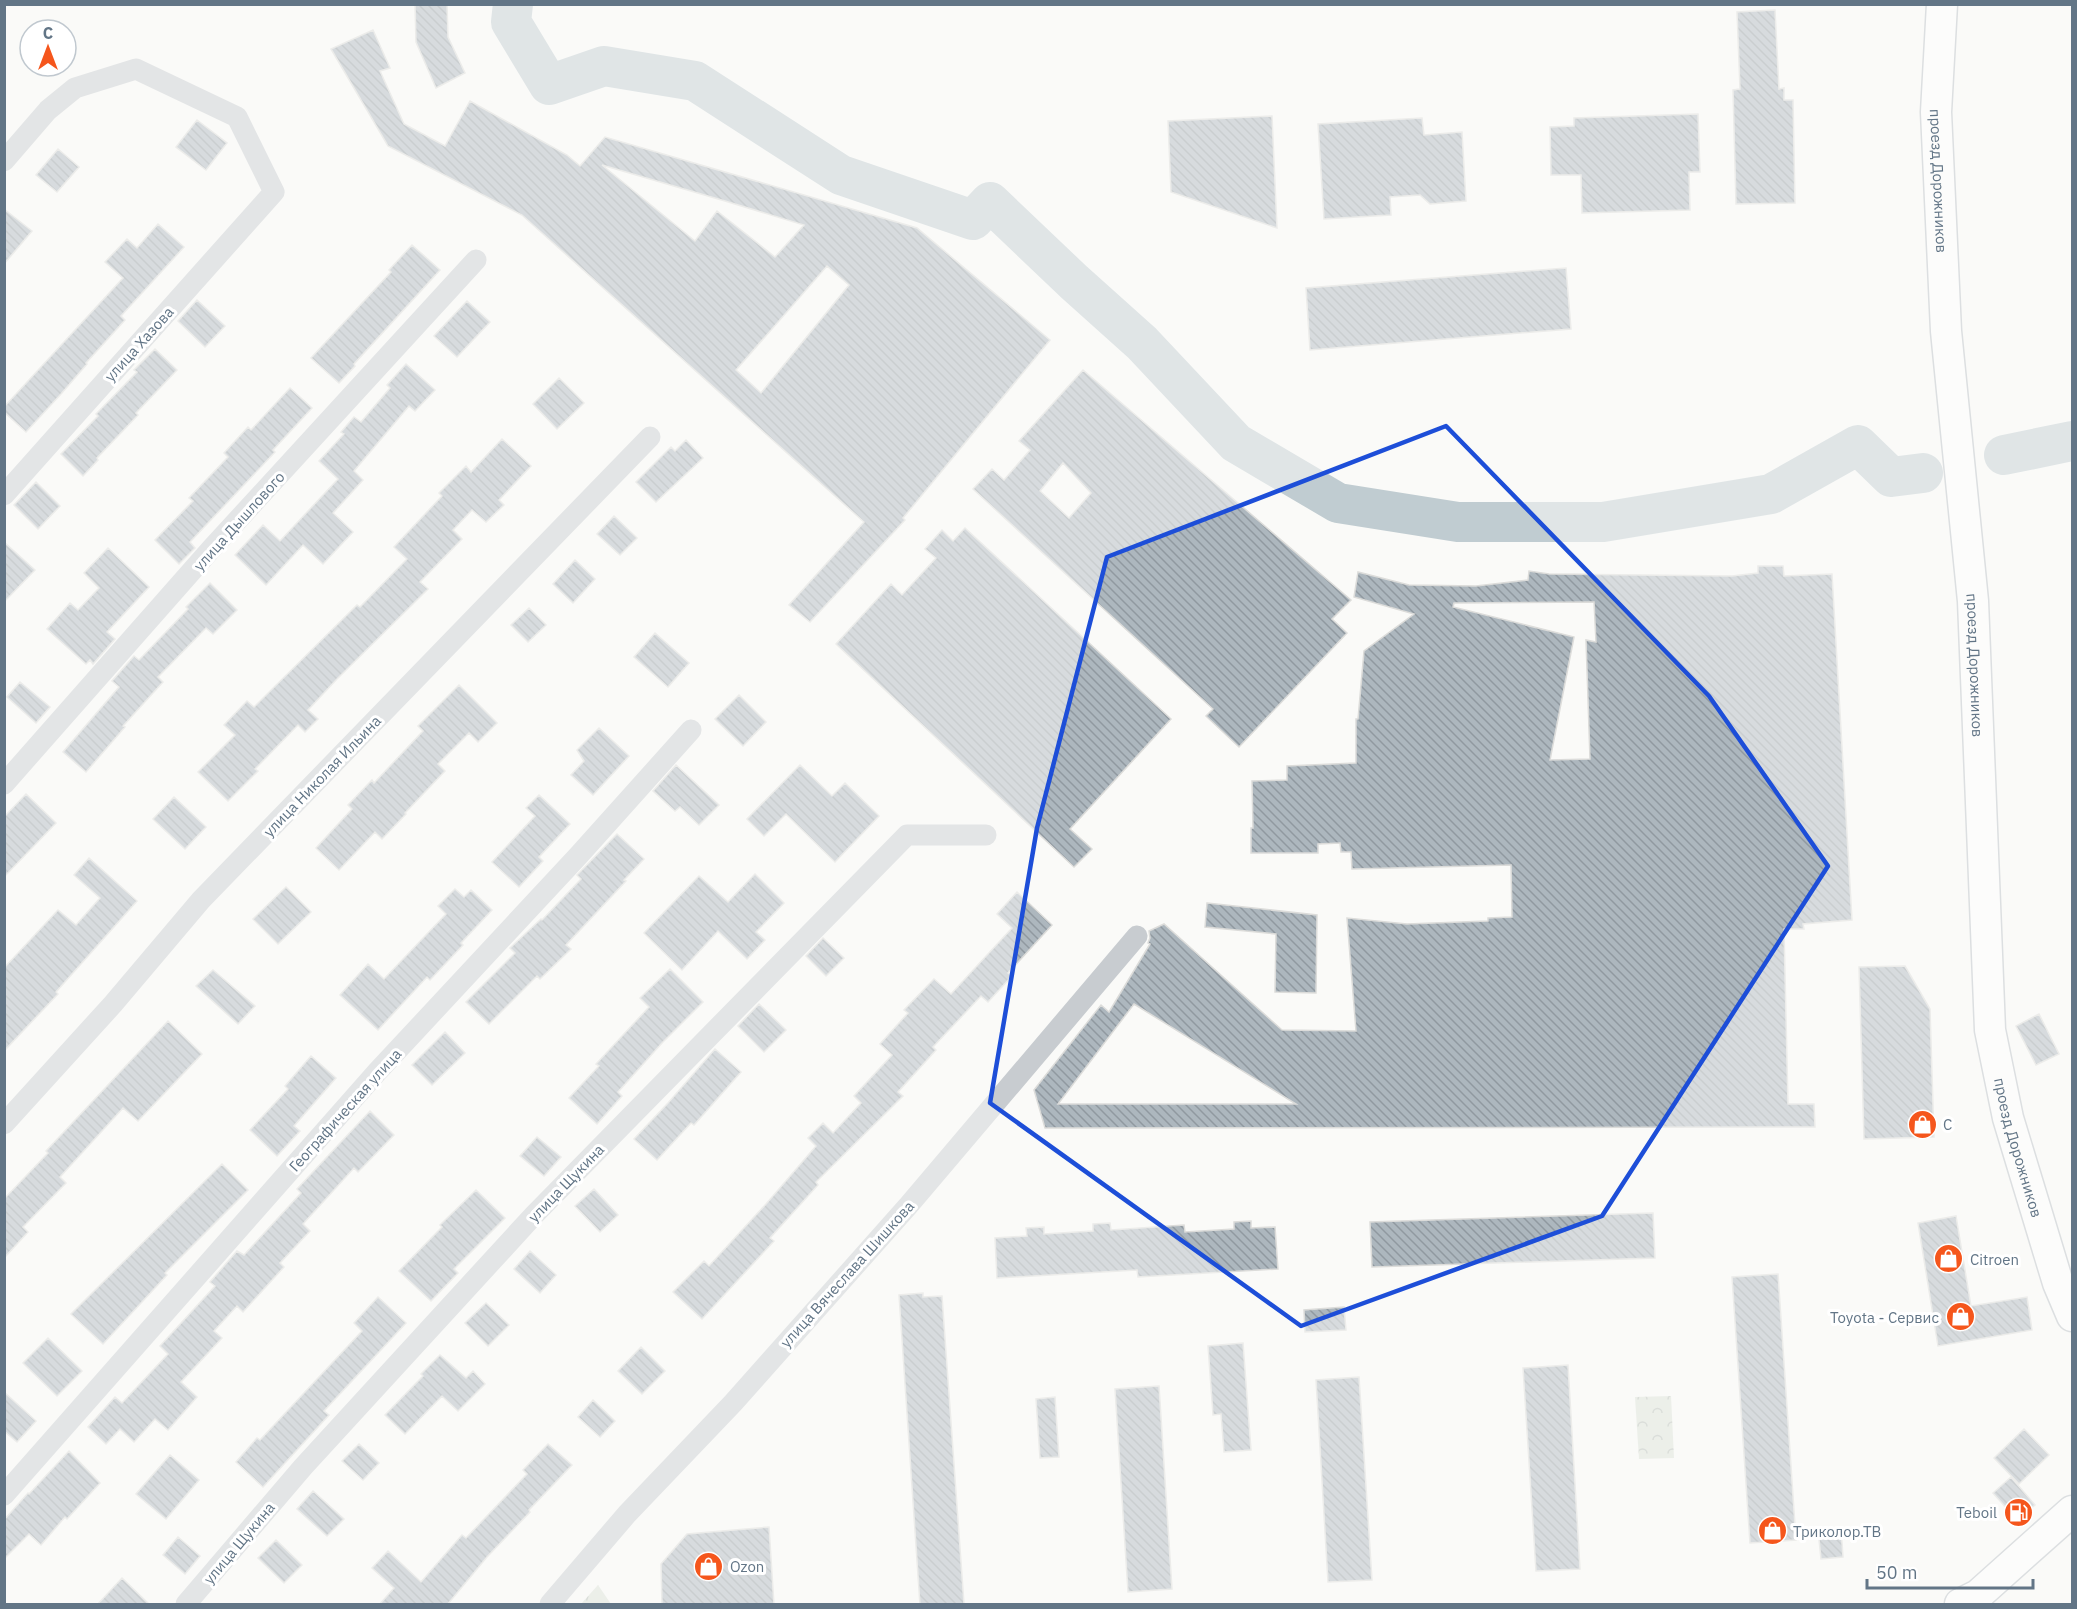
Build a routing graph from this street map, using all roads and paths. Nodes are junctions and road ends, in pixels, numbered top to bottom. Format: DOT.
graph roads {
  1 [pos="1942,4"];
  2 [pos="4,161"];
  3 [pos="476,260"];
  4 [pos="650,437"];
  5 [pos="4,495"];
  6 [pos="691,730"];
  7 [pos="4,784"];
  8 [pos="986,834"];
  9 [pos="1137,936"];
  10 [pos="4,1124"];
  11 [pos="2073,1316"];
  12 [pos="4,1495"];
  13 [pos="2073,1511"];
  14 [pos="186,1605"];
  15 [pos="550,1605"];
  16 [pos="1960,1605"];
  1 -- 11 [label="main road, проезд Дорожников"];
  2 -- 5 [label="street, улица Хазова"];
  3 -- 7 [label="street, улица Дышлового"];
  4 -- 10 [label="street, улица Николая Ильина"];
  6 -- 12 [label="street, Географическая улица"];
  8 -- 14 [label="street, улица Щукина"];
  9 -- 15 [label="street, улица Вячеслава Шишкова"];
  13 -- 16 [label="main road"];
}
